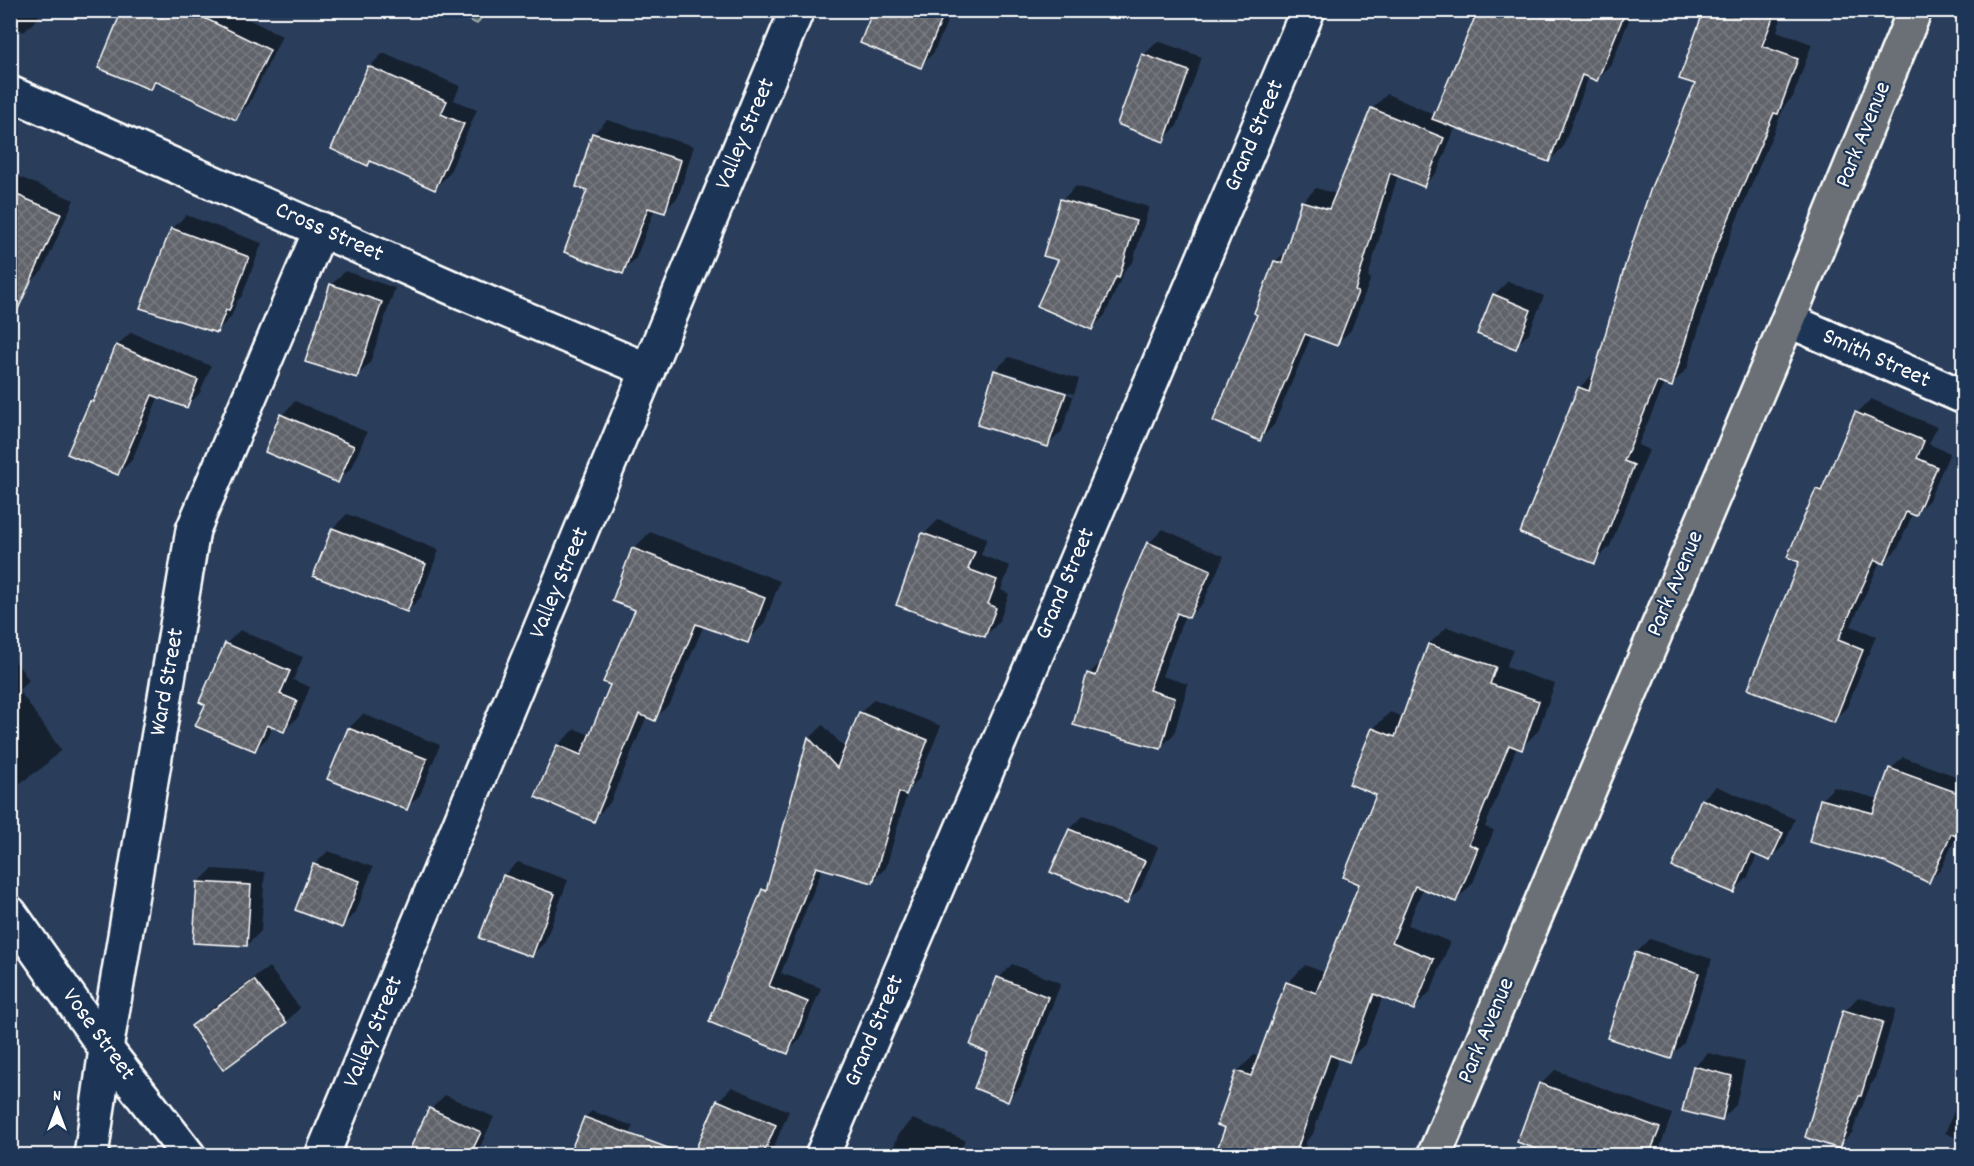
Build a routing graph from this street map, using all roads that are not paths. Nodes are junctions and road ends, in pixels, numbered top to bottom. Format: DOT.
graph roads {
  1 [pos="797,10"];
  2 [pos="1308,10"];
  3 [pos="1915,10"];
  4 [pos="10,93"];
  5 [pos="321,229"];
  6 [pos="1788,320"];
  7 [pos="648,370"];
  8 [pos="1964,397"];
  9 [pos="10,913"];
  10 [pos="106,1049"];
  11 [pos="91,1155"];
  12 [pos="189,1155"];
  13 [pos="322,1155"];
  14 [pos="822,1155"];
  15 [pos="1434,1155"];
  1 -- 7 [label="street, Valley Street"];
  2 -- 14 [label="street, Grand Street"];
  3 -- 6 [label="main road, Park Avenue"];
  4 -- 5 [label="street, Cross Street"];
  5 -- 7 [label="street, Cross Street"];
  5 -- 10 [label="street, Ward Street"];
  6 -- 8 [label="street, Smith Street"];
  6 -- 15 [label="main road, Park Avenue"];
  7 -- 13 [label="street, Valley Street"];
  9 -- 10 [label="street, Vose Street"];
  10 -- 11 [label="street, Ward Street"];
  10 -- 12 [label="street, Vose Street"];
}
